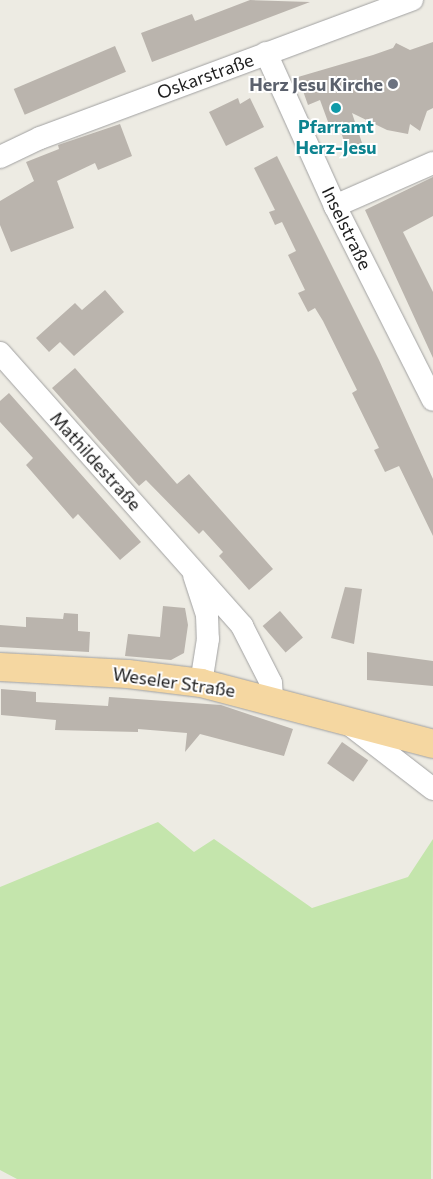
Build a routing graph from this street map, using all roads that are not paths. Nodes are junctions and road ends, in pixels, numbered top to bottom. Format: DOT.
graph roads {
  1 [pos="412,0"];
  2 [pos="266,53"];
  3 [pos="0,157"];
  4 [pos="433,163"];
  5 [pos="335,206"];
  6 [pos="0,354"];
  7 [pos="433,400"];
  8 [pos="192,570"];
  9 [pos="0,667"];
  10 [pos="201,683"];
  11 [pos="272,699"];
  12 [pos="344,721"];
  13 [pos="433,744"];
  14 [pos="433,789"];
  1 -- 2 [label="street, Oskarstraße"];
  2 -- 3 [label="street, Oskarstraße"];
  2 -- 5 [label="street, Inselstraße"];
  4 -- 5 [label="street"];
  5 -- 7 [label="street, Inselstraße"];
  6 -- 8 [label="street, Mathildestraße"];
  8 -- 10 [label="street, Mathildestraße"];
  8 -- 11 [label="street, Mathildestraße"];
  9 -- 10 [label="main road, Weseler Straße"];
  10 -- 11 [label="main road, Weseler Straße"];
  11 -- 12 [label="main road, Weseler Straße"];
  12 -- 13 [label="main road, Weseler Straße"];
  12 -- 14 [label="street"];
}
